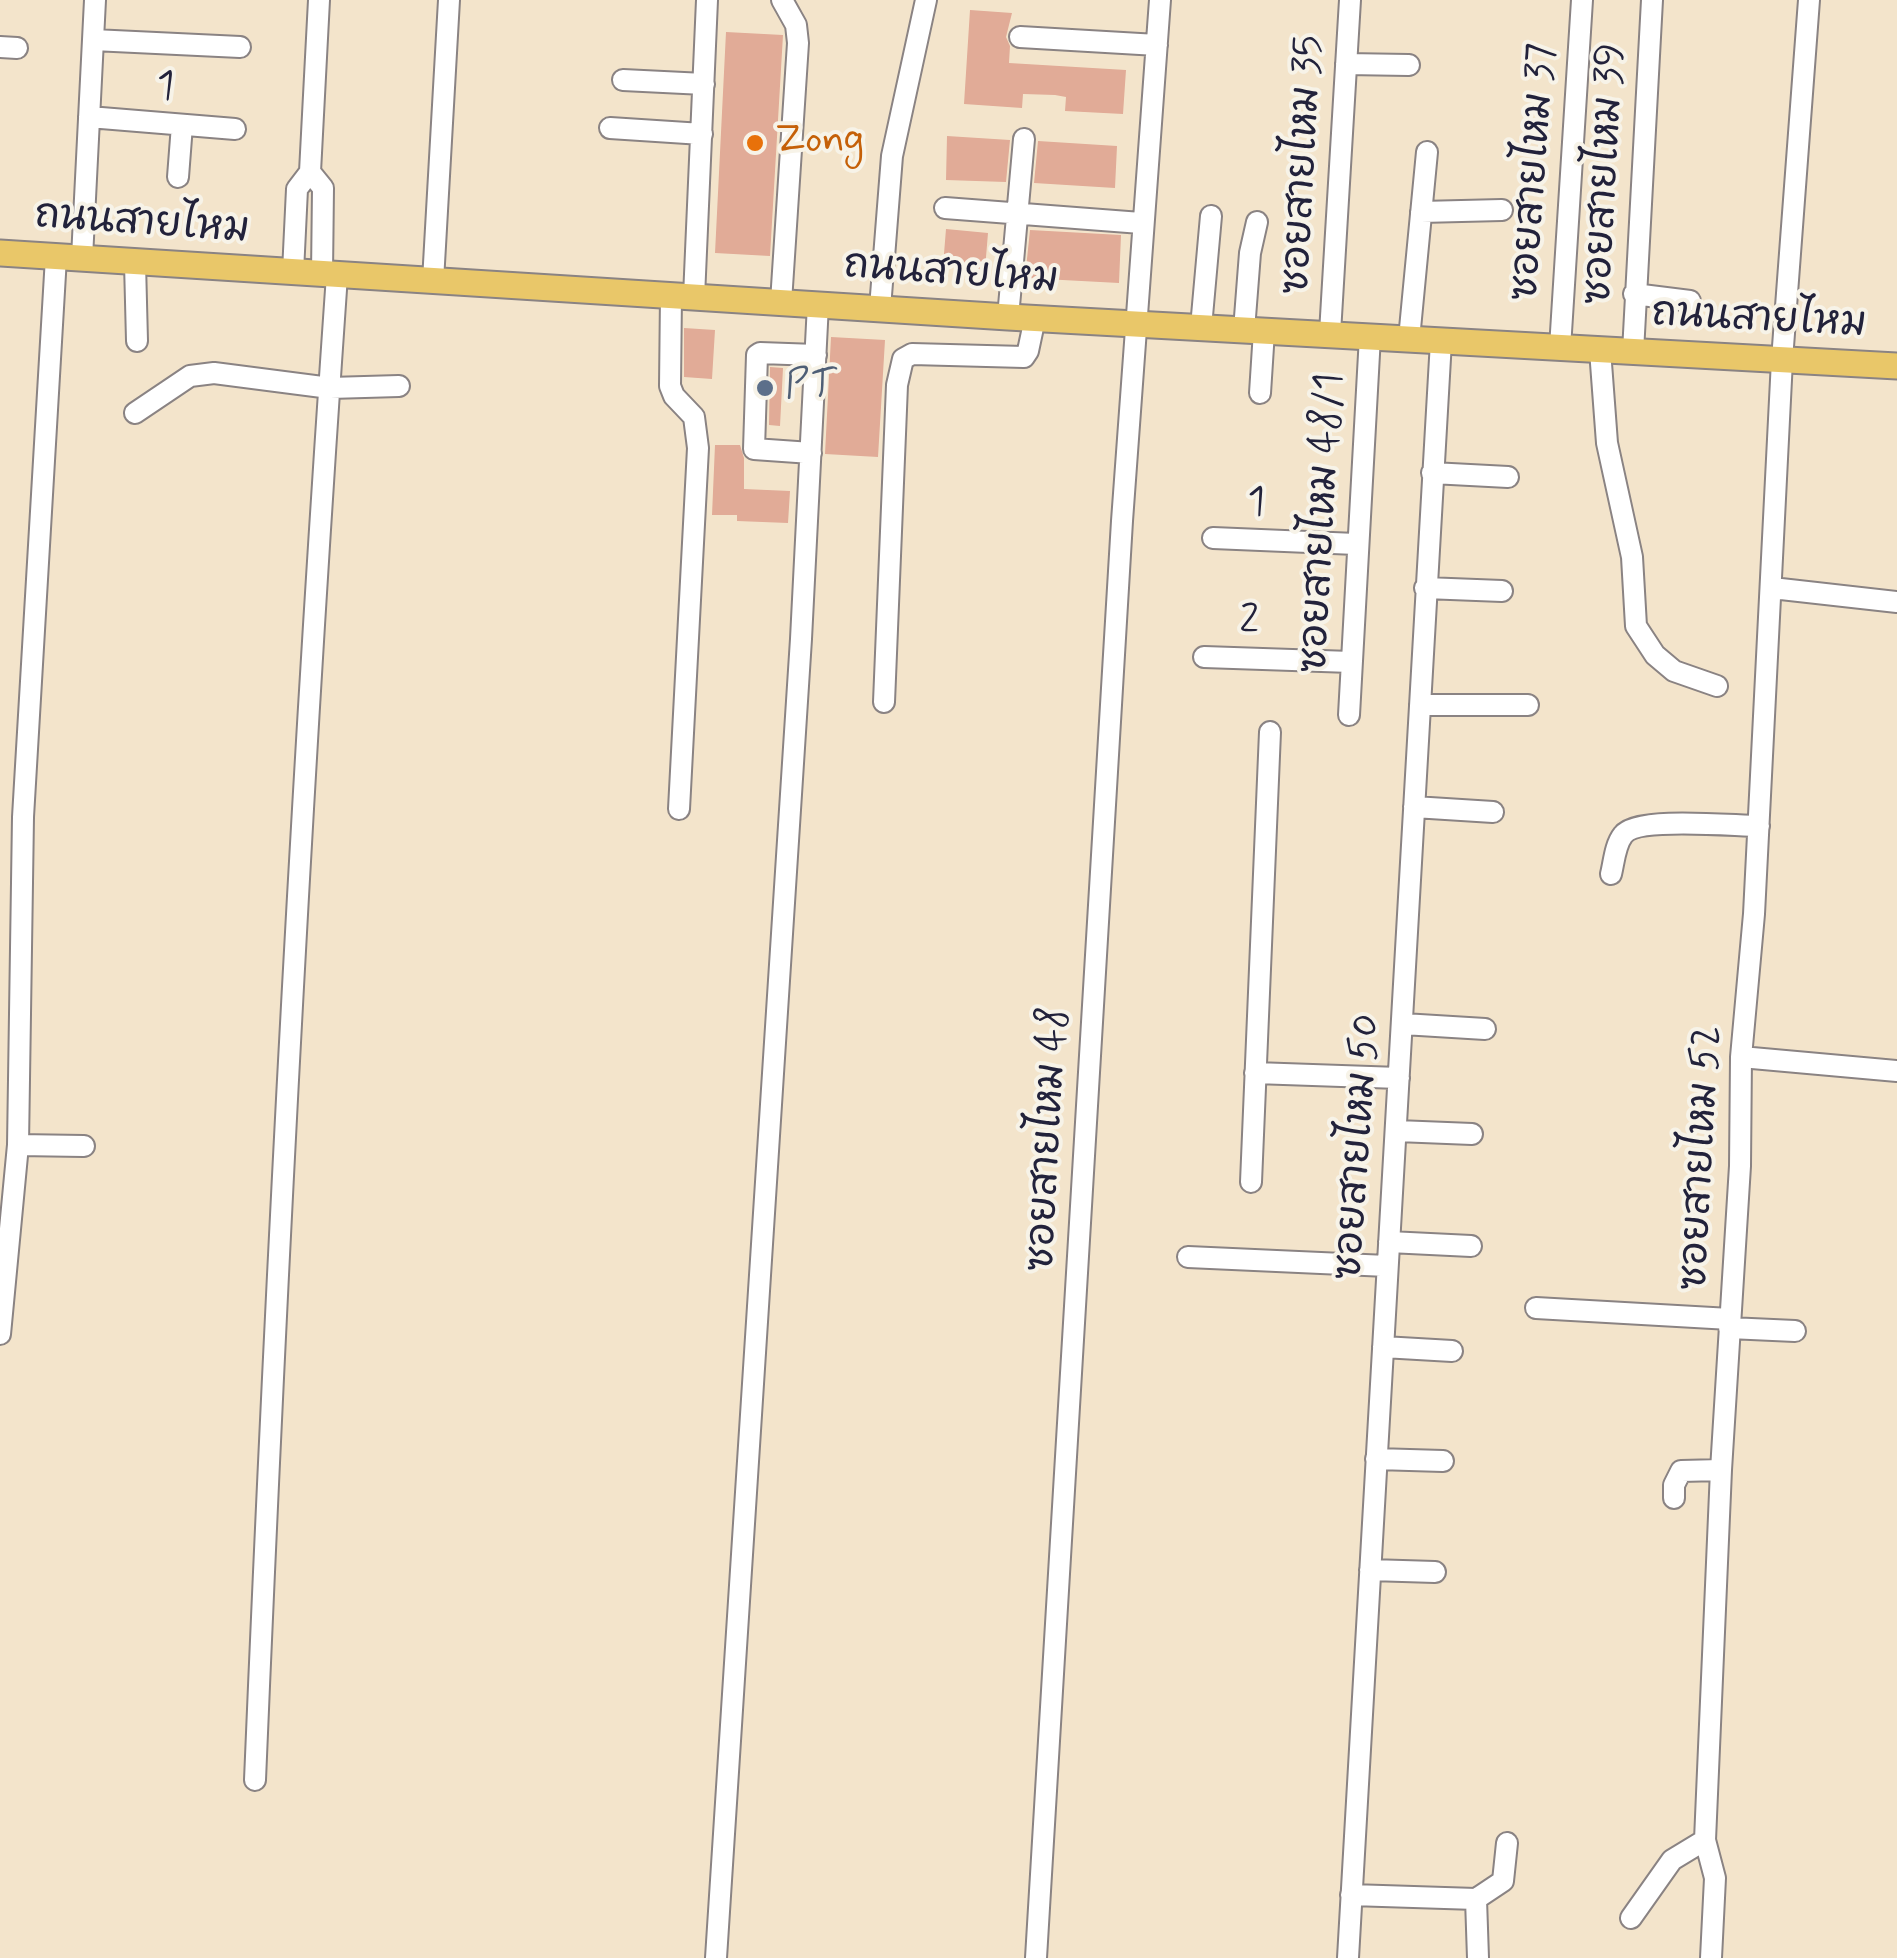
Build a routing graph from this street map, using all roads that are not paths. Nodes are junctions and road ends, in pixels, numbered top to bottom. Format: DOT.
graph roads {
  1 [pos="95,0"];
  2 [pos="320,0"];
  3 [pos="449,0"];
  4 [pos="707,0"];
  5 [pos="782,0"];
  6 [pos="926,0"];
  7 [pos="1160,0"];
  8 [pos="1350,0"];
  9 [pos="1582,0"];
  10 [pos="1652,0"];
  11 [pos="1809,0"];
  12 [pos="1020,37"];
  13 [pos="93,40"];
  14 [pos="1157,46"];
  15 [pos="240,47"];
  16 [pos="1346,64"];
  17 [pos="1410,65"];
  18 [pos="622,80"];
  19 [pos="704,84"];
  20 [pos="89,118"];
  21 [pos="182,125"];
  22 [pos="610,128"];
  23 [pos="235,129"];
  24 [pos="702,134"];
  25 [pos="1024,139"];
  26 [pos="1428,152"];
  27 [pos="310,172"];
  28 [pos="178,177"];
  29 [pos="946,208"];
  30 [pos="1502,210"];
  31 [pos="1422,212"];
  32 [pos="1016,214"];
  33 [pos="1211,216"];
  34 [pos="1257,222"];
  35 [pos="1142,223"];
  36 [pos="0,253"];
  37 [pos="69,258"];
  38 [pos="135,262"];
  39 [pos="294,272"];
  40 [pos="330,274"];
  41 [pos="433,281"];
  42 [pos="1634,294"];
  43 [pos="682,296"];
  44 [pos="1690,301"];
  45 [pos="781,302"];
  46 [pos="818,304"];
  47 [pos="880,308"];
  48 [pos="1008,317"];
  49 [pos="1035,318"];
  50 [pos="1134,324"];
  51 [pos="1201,327"];
  52 [pos="1254,331"];
  53 [pos="1330,333"];
  54 [pos="1370,336"];
  55 [pos="1409,339"];
  56 [pos="136,341"];
  57 [pos="1440,341"];
  58 [pos="1560,348"];
  59 [pos="1600,350"];
  60 [pos="1633,352"];
  61 [pos="816,355"];
  62 [pos="1782,360"];
  63 [pos="1897,366"];
  64 [pos="400,386"];
  65 [pos="330,388"];
  66 [pos="1260,394"];
  67 [pos="135,413"];
  68 [pos="811,453"];
  69 [pos="1432,473"];
  70 [pos="1508,477"];
  71 [pos="1213,538"];
  72 [pos="1356,544"];
  73 [pos="1426,588"];
  74 [pos="1772,588"];
  75 [pos="1502,591"];
  76 [pos="1897,602"];
  77 [pos="1204,657"];
  78 [pos="1351,662"];
  79 [pos="1717,686"];
  80 [pos="884,702"];
  81 [pos="1528,704"];
  82 [pos="1420,705"];
  83 [pos="1349,714"];
  84 [pos="1270,732"];
  85 [pos="1414,807"];
  86 [pos="679,809"];
  87 [pos="1493,812"];
  88 [pos="1758,826"];
  89 [pos="1610,874"];
  90 [pos="1403,1024"];
  91 [pos="1485,1030"];
  92 [pos="1740,1057"];
  93 [pos="1897,1071"];
  94 [pos="1255,1073"];
  95 [pos="1400,1078"];
  96 [pos="1397,1131"];
  97 [pos="1472,1134"];
  98 [pos="18,1145"];
  99 [pos="84,1146"];
  100 [pos="1251,1182"];
  101 [pos="1388,1242"];
  102 [pos="1471,1246"];
  103 [pos="1188,1257"];
  104 [pos="1387,1266"];
  105 [pos="1536,1308"];
  106 [pos="1730,1324"];
  107 [pos="1795,1332"];
  108 [pos="0,1334"];
  109 [pos="1383,1347"];
  110 [pos="1452,1351"];
  111 [pos="1376,1459"];
  112 [pos="1444,1461"];
  113 [pos="1721,1470"];
  114 [pos="1674,1498"];
  115 [pos="1370,1570"];
  116 [pos="1435,1572"];
  117 [pos="255,1780"];
  118 [pos="1704,1840"];
  119 [pos="1507,1843"];
  120 [pos="1351,1895"];
  121 [pos="1476,1899"];
  122 [pos="1631,1918"];
  123 [pos="716,1958"];
  124 [pos="1036,1958"];
  125 [pos="1348,1958"];
  126 [pos="1478,1958"];
  127 [pos="1712,1958"];
  1 -- 13 [label="street"];
  2 -- 27 [label="street"];
  3 -- 41 [label="street"];
  4 -- 19 [label="street"];
  5 -- 45 [label="street"];
  6 -- 47 [label="street"];
  7 -- 14 [label="street, ซอยสายไหม 48"];
  8 -- 16 [label="street, ซอยสายไหม 35"];
  9 -- 58 [label="street, ซอยสายไหม 37"];
  10 -- 42 [label="street, ซอยสายไหม 39"];
  11 -- 62 [label="street, ซอยสายไหม 52"];
  12 -- 14 [label="street"];
  13 -- 15 [label="street"];
  13 -- 20 [label="street"];
  14 -- 35 [label="street, ซอยสายไหม 48"];
  16 -- 17 [label="street"];
  16 -- 53 [label="street, ซอยสายไหม 35"];
  18 -- 19 [label="street"];
  19 -- 24 [label="street"];
  20 -- 21 [label="street, 1"];
  20 -- 37 [label="street"];
  21 -- 23 [label="street, 1"];
  21 -- 28 [label="street"];
  22 -- 24 [label="street"];
  24 -- 43 [label="street"];
  25 -- 32 [label="street"];
  26 -- 31 [label="street"];
  27 -- 39 [label="street"];
  27 -- 40 [label="street"];
  29 -- 32 [label="street"];
  30 -- 31 [label="street"];
  31 -- 55 [label="street"];
  32 -- 35 [label="street"];
  32 -- 48 [label="street"];
  33 -- 51 [label="street"];
  34 -- 52 [label="street"];
  35 -- 50 [label="street, ซอยสายไหม 48"];
  36 -- 37 [label="main road, ถนนสายไหม"];
  37 -- 38 [label="main road, ถนนสายไหม"];
  37 -- 98 [label="street"];
  38 -- 39 [label="main road, ถนนสายไหม"];
  38 -- 56 [label="street"];
  39 -- 40 [label="main road, ถนนสายไหม"];
  40 -- 41 [label="main road, ถนนสายไหม"];
  40 -- 65 [label="street"];
  41 -- 43 [label="main road, ถนนสายไหม"];
  42 -- 44 [label="street"];
  42 -- 60 [label="street, ซอยสายไหม 39"];
  43 -- 45 [label="main road, ถนนสายไหม"];
  43 -- 86 [label="street"];
  45 -- 46 [label="main road, ถนนสายไหม"];
  46 -- 47 [label="main road, ถนนสายไหม"];
  46 -- 61 [label="street"];
  47 -- 48 [label="main road, ถนนสายไหม"];
  48 -- 49 [label="main road, ถนนสายไหม"];
  49 -- 50 [label="main road, ถนนสายไหม"];
  49 -- 80 [label="street"];
  50 -- 51 [label="main road, ถนนสายไหม"];
  50 -- 124 [label="street, ซอยสายไหม 48"];
  51 -- 52 [label="main road, ถนนสายไหม"];
  52 -- 53 [label="main road, ถนนสายไหม"];
  52 -- 66 [label="street"];
  53 -- 54 [label="main road, ถนนสายไหม"];
  54 -- 55 [label="main road, ถนนสายไหม"];
  54 -- 72 [label="street, ซอยสายไหม 48/1"];
  55 -- 57 [label="main road, ถนนสายไหม"];
  57 -- 58 [label="main road, ถนนสายไหม"];
  57 -- 69 [label="street, ซอยสายไหม 50"];
  58 -- 59 [label="main road, ถนนสายไหม"];
  59 -- 60 [label="main road, ถนนสายไหม"];
  59 -- 79 [label="street"];
  60 -- 62 [label="main road, ถนนสายไหม"];
  61 -- 68 [label="street"];
  61 -- 68 [label="street"];
  62 -- 63 [label="main road, ถนนสายไหม"];
  62 -- 74 [label="street, ซอยสายไหม 52"];
  64 -- 65 [label="street"];
  65 -- 67 [label="street"];
  65 -- 117 [label="street"];
  68 -- 123 [label="street"];
  69 -- 70 [label="street"];
  69 -- 73 [label="street, ซอยสายไหม 50"];
  71 -- 72 [label="street, 1"];
  72 -- 78 [label="street, ซอยสายไหม 48/1"];
  73 -- 75 [label="street"];
  73 -- 82 [label="street, ซอยสายไหม 50"];
  74 -- 76 [label="street"];
  74 -- 88 [label="street, ซอยสายไหม 52"];
  77 -- 78 [label="street, 2"];
  78 -- 83 [label="street, ซอยสายไหม 48/1"];
  81 -- 82 [label="street"];
  82 -- 85 [label="street, ซอยสายไหม 50"];
  84 -- 94 [label="street"];
  85 -- 87 [label="street"];
  85 -- 90 [label="street, ซอยสายไหม 50"];
  88 -- 89 [label="street"];
  88 -- 92 [label="street, ซอยสายไหม 52"];
  90 -- 91 [label="street"];
  90 -- 95 [label="street, ซอยสายไหม 50"];
  92 -- 93 [label="street"];
  92 -- 106 [label="street, ซอยสายไหม 52"];
  94 -- 95 [label="street"];
  94 -- 100 [label="street"];
  95 -- 96 [label="street, ซอยสายไหม 50"];
  96 -- 97 [label="street"];
  96 -- 101 [label="street, ซอยสายไหม 50"];
  98 -- 99 [label="street"];
  98 -- 108 [label="street"];
  101 -- 102 [label="street"];
  101 -- 104 [label="street, ซอยสายไหม 50"];
  103 -- 104 [label="street"];
  104 -- 109 [label="street, ซอยสายไหม 50"];
  105 -- 106 [label="street"];
  106 -- 107 [label="street"];
  106 -- 113 [label="street, ซอยสายไหม 52"];
  109 -- 110 [label="street"];
  109 -- 111 [label="street, ซอยสายไหม 50"];
  111 -- 112 [label="street"];
  111 -- 115 [label="street, ซอยสายไหม 50"];
  113 -- 114 [label="street"];
  113 -- 118 [label="street, ซอยสายไหม 52"];
  115 -- 116 [label="street"];
  115 -- 120 [label="street, ซอยสายไหม 50"];
  118 -- 122 [label="street"];
  118 -- 127 [label="street, ซอยสายไหม 52"];
  119 -- 121 [label="street"];
  120 -- 121 [label="street"];
  120 -- 125 [label="street, ซอยสายไหม 50"];
  121 -- 126 [label="street"];
}
